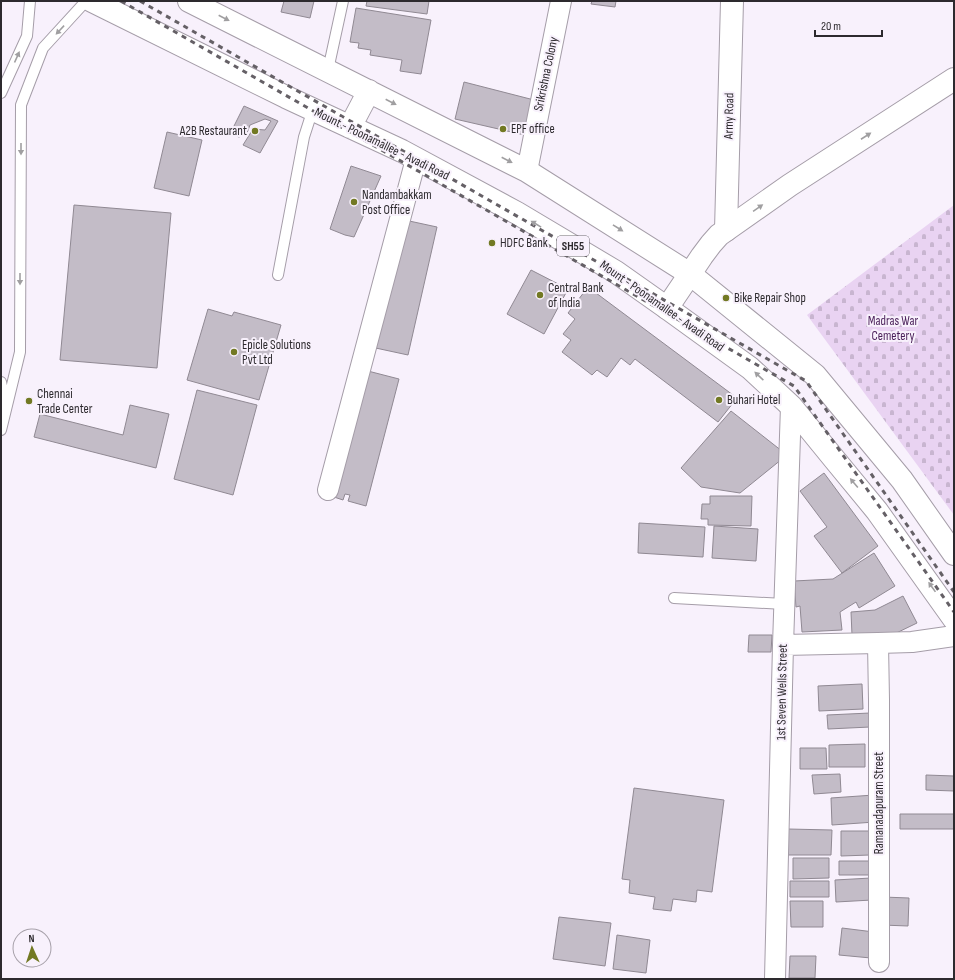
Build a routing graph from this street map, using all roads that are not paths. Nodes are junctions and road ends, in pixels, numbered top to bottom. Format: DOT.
graph roads {
  1 [pos="30,1"];
  2 [pos="86,1"];
  3 [pos="92,1"];
  4 [pos="190,1"];
  5 [pos="343,1"];
  6 [pos="561,1"];
  7 [pos="732,1"];
  8 [pos="328,70"];
  9 [pos="954,79"];
  10 [pos="369,91"];
  11 [pos="1,93"];
  12 [pos="312,109"];
  13 [pos="350,127"];
  14 [pos="416,159"];
  15 [pos="527,170"];
  16 [pos="726,230"];
  17 [pos="690,274"];
  18 [pos="278,275"];
  19 [pos="667,308"];
  20 [pos="1,382"];
  21 [pos="791,406"];
  22 [pos="6,411"];
  23 [pos="1,430"];
  24 [pos="328,490"];
  25 [pos="954,554"];
  26 [pos="674,598"];
  27 [pos="784,604"];
  28 [pos="954,622"];
  29 [pos="878,643"];
  30 [pos="783,645"];
  31 [pos="879,962"];
  32 [pos="775,979"];
  11 -- 1 [label="lane, one-way"];
  2 -- 22 [label="lane, one-way"];
  3 -- 12 [label="main road, Mount - Poonamallee - Avadi Road / SH55"];
  4 -- 8 [label="main road, one-way"];
  5 -- 8 [label="lane"];
  6 -- 15 [label="street, Srikrishna Colony"];
  7 -- 16 [label="main road, Army Road"];
  8 -- 10 [label="main road"];
  16 -- 9 [label="main road, one-way"];
  10 -- 13 [label="main road"];
  10 -- 15 [label="main road, one-way"];
  12 -- 13 [label="main road, Mount - Poonamallee - Avadi Road / SH55"];
  12 -- 18 [label="lane"];
  13 -- 14 [label="main road, Mount - Poonamallee - Avadi Road / SH55"];
  19 -- 14 [label="main road, Mount - Poonamallee - Avadi Road / SH55, one-way"];
  14 -- 24 [label="street"];
  15 -- 17 [label="main road, one-way"];
  16 -- 17 [label="main road"];
  17 -- 19 [label="main road"];
  17 -- 25 [label="main road"];
  21 -- 19 [label="main road, Mount - Poonamallee - Avadi Road / SH55, one-way"];
  20 -- 22 [label="lane"];
  21 -- 27 [label="street, 1st Seven Wells Street"];
  28 -- 21 [label="main road, Mount - Poonamallee - Avadi Road / SH55, one-way"];
  22 -- 23 [label="lane"];
  26 -- 27 [label="lane"];
  27 -- 30 [label="street, 1st Seven Wells Street"];
  28 -- 29 [label="street"];
  29 -- 30 [label="street"];
  29 -- 31 [label="street, Ramanadapuram Street"];
  30 -- 32 [label="street, 1st Seven Wells Street"];
}
